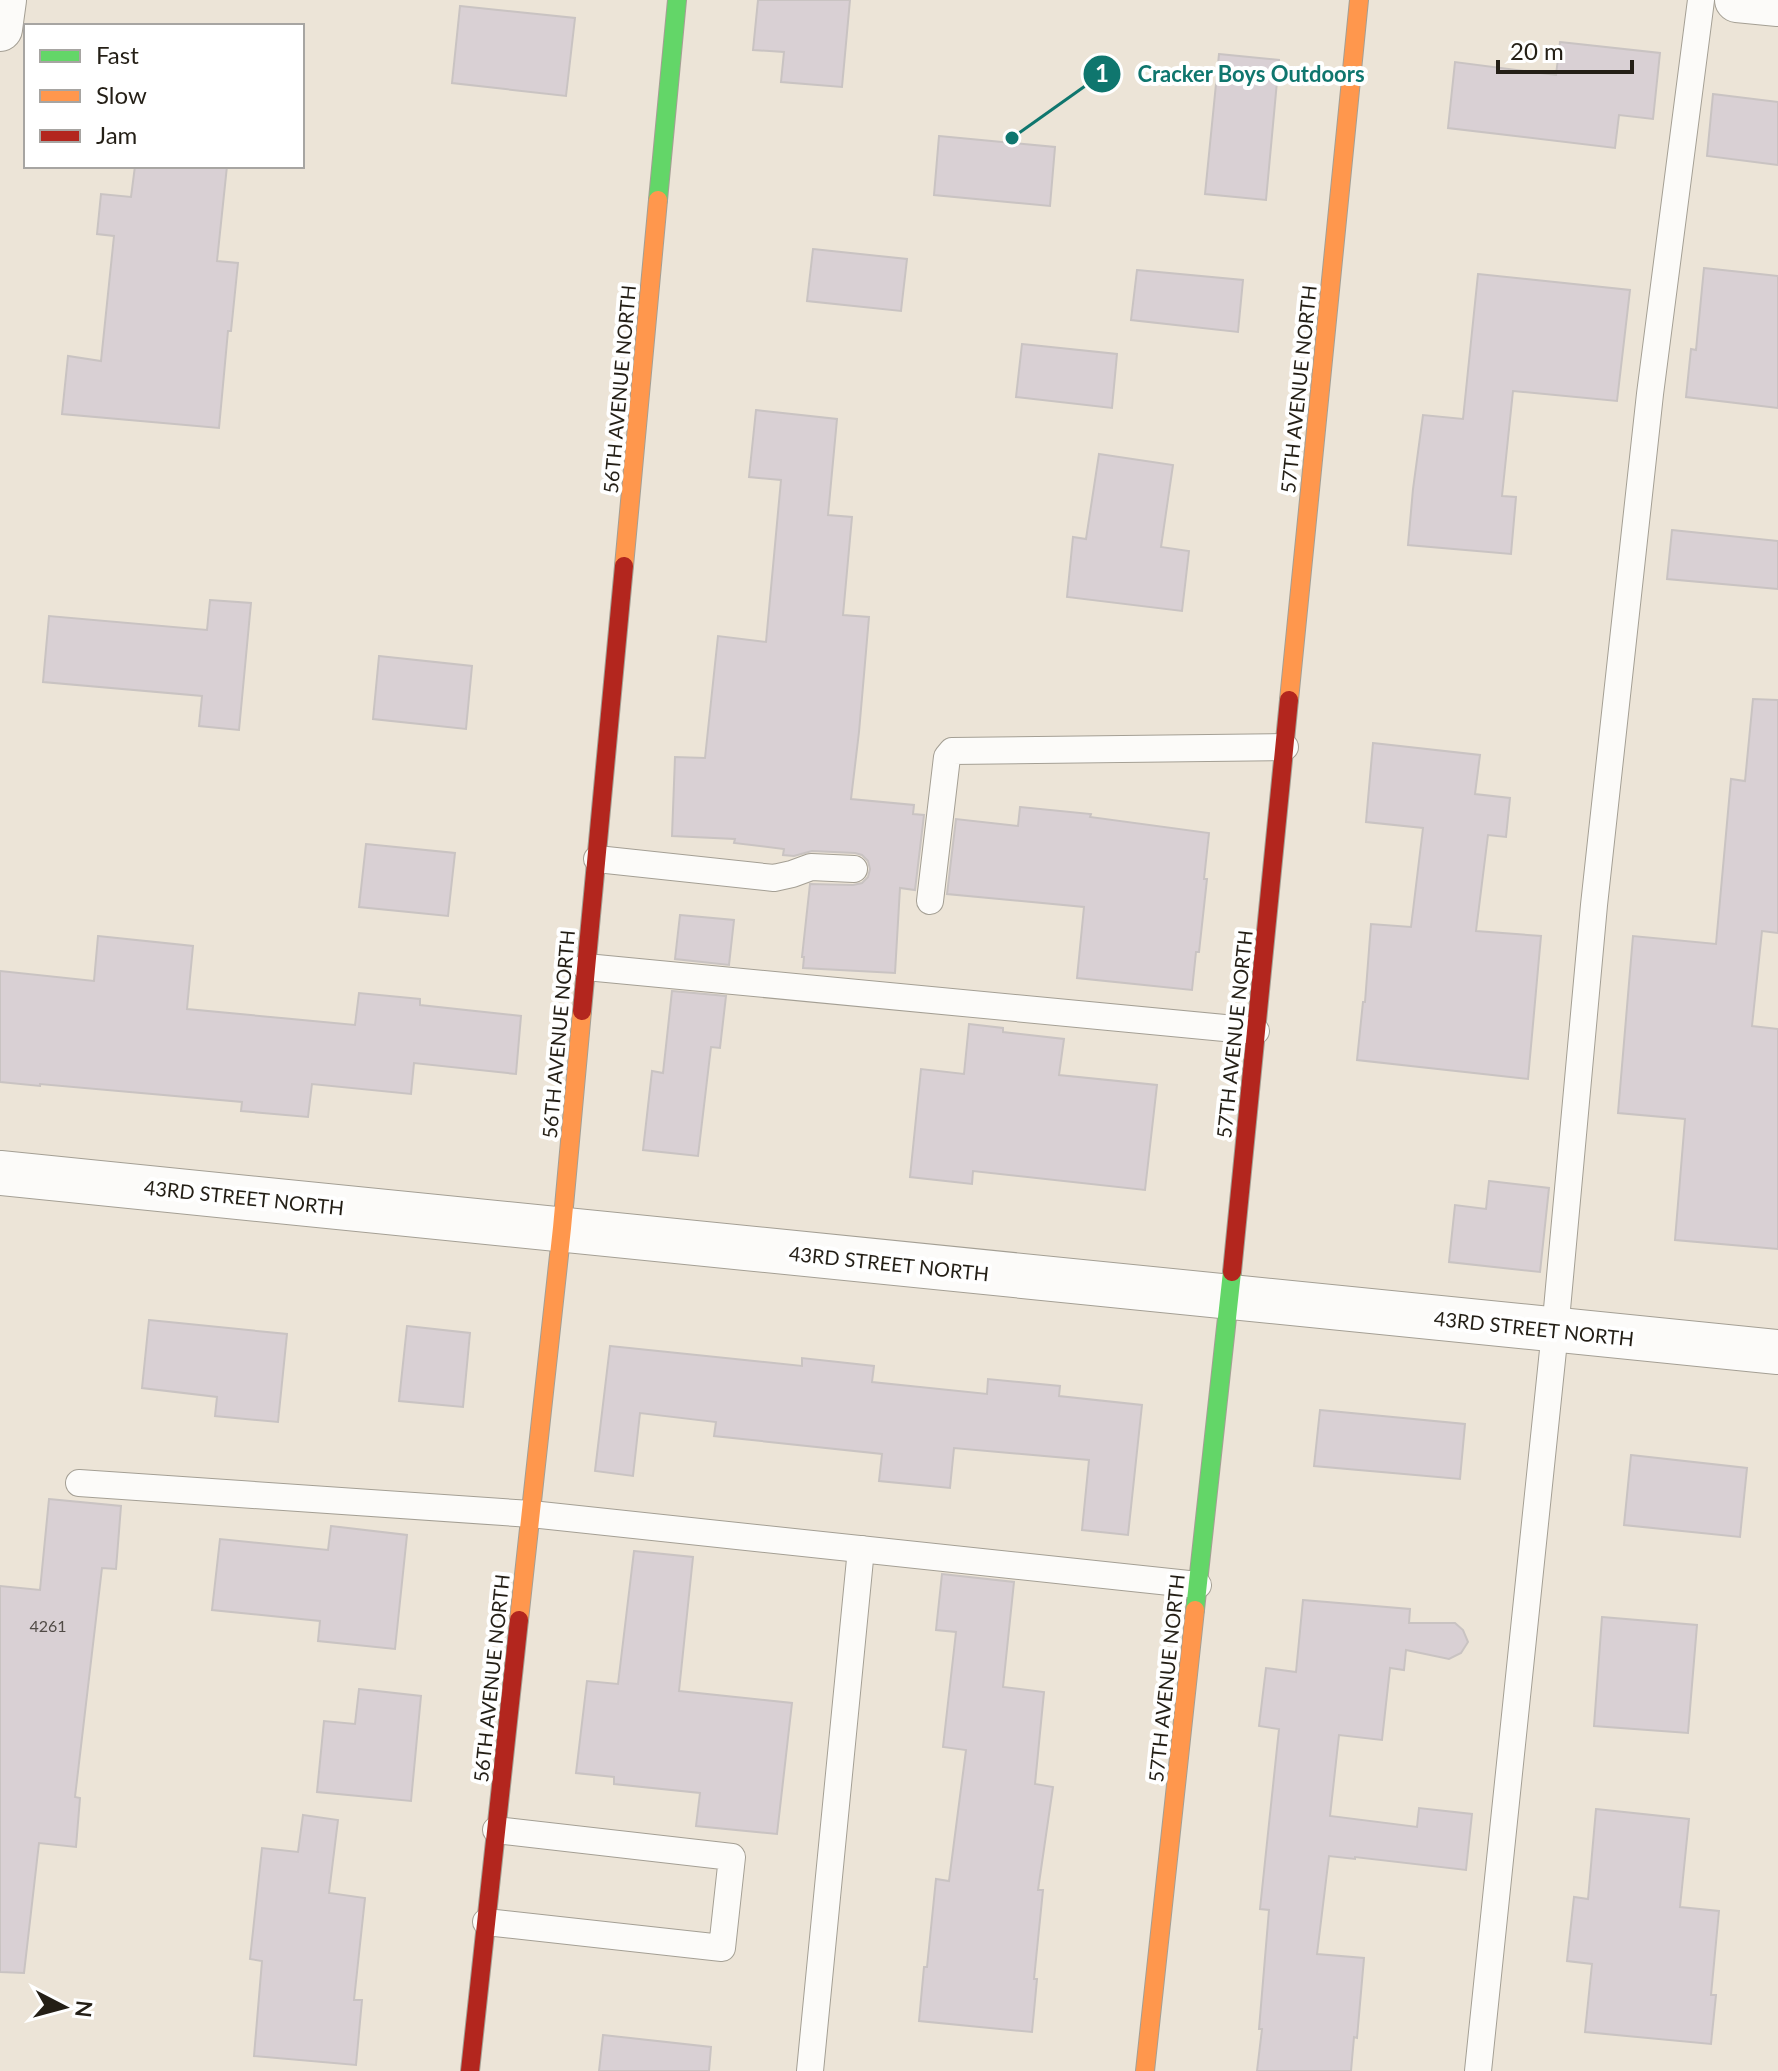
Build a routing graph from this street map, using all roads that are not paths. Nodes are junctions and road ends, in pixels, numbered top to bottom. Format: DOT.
graph roads {
  1 [pos="4,0"];
  2 [pos="677,0"];
  3 [pos="1359,0"];
  4 [pos="1701,0"];
  5 [pos="1737,0"];
  6 [pos="1778,4"];
  7 [pos="0,29"];
  8 [pos="1285,747"];
  9 [pos="597,859"];
  10 [pos="854,869"];
  11 [pos="930,901"];
  12 [pos="586,967"];
  13 [pos="1256,1031"];
  14 [pos="0,1173"];
  15 [pos="562,1228"];
  16 [pos="1229,1298"];
  17 [pos="1555,1331"];
  18 [pos="1778,1352"];
  19 [pos="79,1483"];
  20 [pos="531,1514"];
  21 [pos="861,1549"];
  22 [pos="1198,1585"];
  23 [pos="496,1830"];
  24 [pos="486,1922"];
  25 [pos="470,2071"];
  26 [pos="810,2071"];
  27 [pos="1145,2071"];
  28 [pos="1478,2071"];
  1 -- 7 [label="street"];
  2 -- 9 [label="street, 56TH AVENUE NORTH"];
  3 -- 8 [label="street, 57TH AVENUE NORTH"];
  4 -- 17 [label="lane"];
  5 -- 6 [label="street"];
  8 -- 11 [label="lane"];
  8 -- 13 [label="street, 57TH AVENUE NORTH"];
  9 -- 10 [label="lane"];
  9 -- 12 [label="street, 56TH AVENUE NORTH"];
  12 -- 13 [label="lane"];
  12 -- 15 [label="street, 56TH AVENUE NORTH"];
  13 -- 16 [label="street, 57TH AVENUE NORTH"];
  14 -- 15 [label="street, 43RD STREET NORTH"];
  15 -- 16 [label="street, 43RD STREET NORTH"];
  15 -- 20 [label="street, 56TH AVENUE NORTH"];
  16 -- 17 [label="street, 43RD STREET NORTH"];
  16 -- 22 [label="street, 57TH AVENUE NORTH"];
  17 -- 18 [label="street, 43RD STREET NORTH"];
  17 -- 28 [label="lane"];
  19 -- 20 [label="lane"];
  20 -- 21 [label="lane"];
  20 -- 23 [label="street, 56TH AVENUE NORTH"];
  21 -- 22 [label="lane"];
  21 -- 26 [label="lane"];
  22 -- 27 [label="street, 57TH AVENUE NORTH"];
  23 -- 24 [label="street, 56TH AVENUE NORTH"];
  23 -- 24 [label="lane"];
  24 -- 25 [label="street, 56TH AVENUE NORTH"];
}
